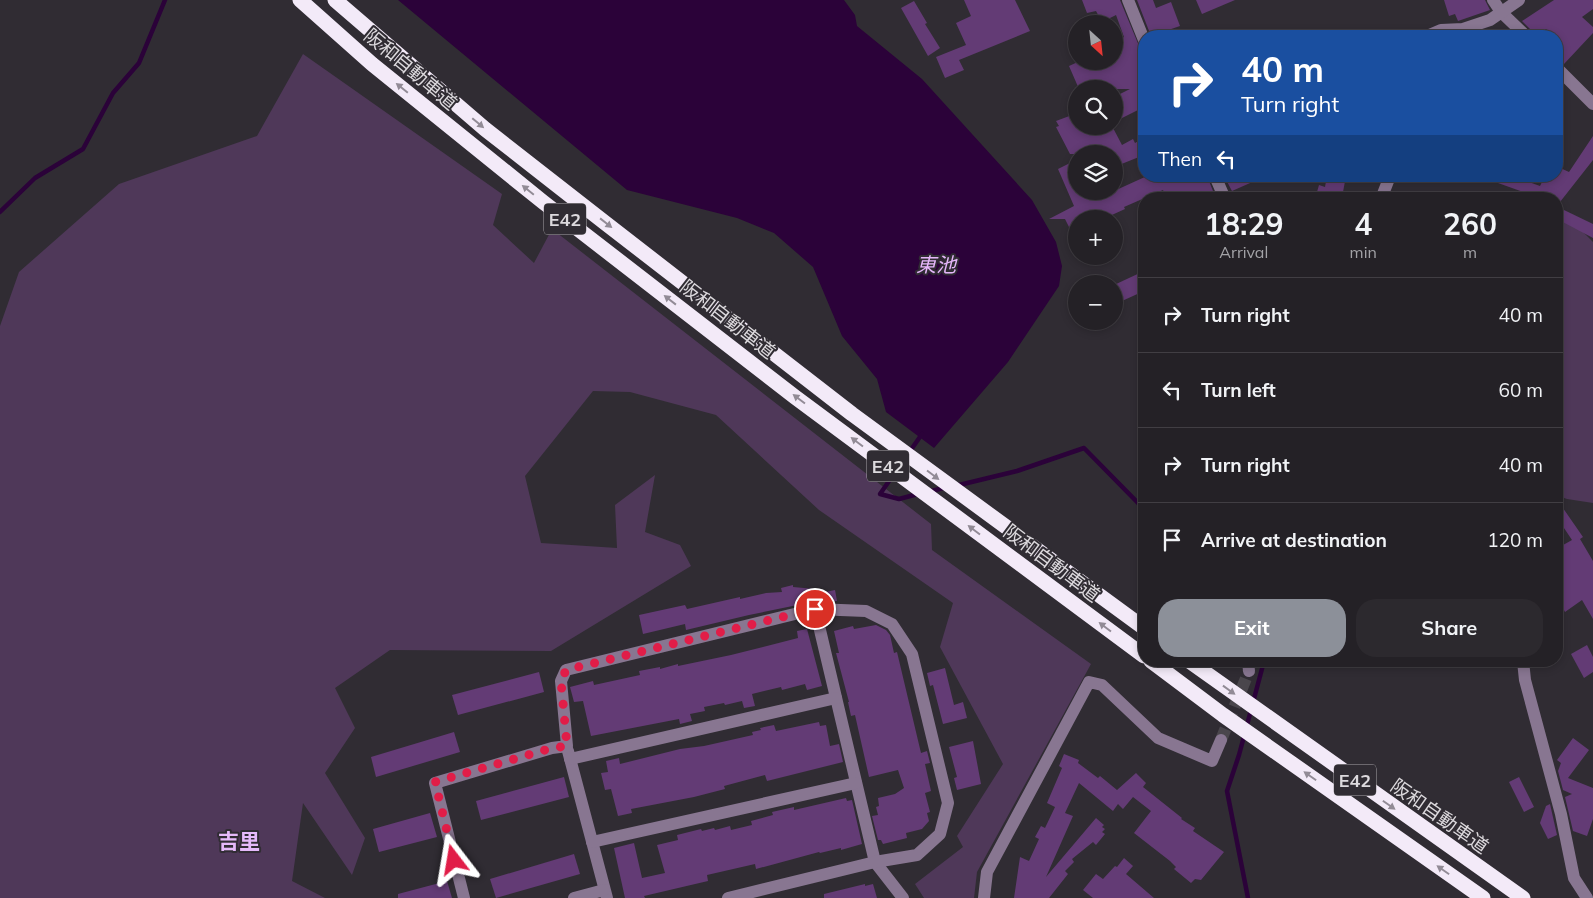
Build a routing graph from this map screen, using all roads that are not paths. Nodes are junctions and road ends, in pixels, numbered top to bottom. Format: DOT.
graph roads {
  1 [pos="300,0"];
  2 [pos="335,0"];
  3 [pos="1128,0"];
  4 [pos="1493,0"];
  5 [pos="1519,0"];
  6 [pos="1502,12"];
  7 [pos="1140,30"];
  8 [pos="1441,30"];
  9 [pos="1520,30"];
  10 [pos="1563,74"];
  11 [pos="1593,104"];
  12 [pos="815,609"];
  13 [pos="1138,624"];
  14 [pos="1138,652"];
  15 [pos="1159,667"];
  16 [pos="1197,667"];
  17 [pos="1524,667"];
  18 [pos="836,698"];
  19 [pos="1221,740"];
  20 [pos="567,746"];
  21 [pos="570,758"];
  22 [pos="856,783"];
  23 [pos="592,842"];
  24 [pos="875,862"];
  25 [pos="605,894"];
  26 [pos="464,898"];
  27 [pos="574,898"];
  28 [pos="728,898"];
  29 [pos="903,898"];
  30 [pos="984,898"];
  31 [pos="1483,898"];
  32 [pos="1522,898"];
  33 [pos="1587,898"];
  14 -- 1 [label="highway, 阪和自動車道 / E42, one-way"];
  2 -- 13 [label="highway, 阪和自動車道 / E42, one-way"];
  3 -- 7 [label="street"];
  4 -- 6 [label="street"];
  5 -- 6 [label="street"];
  6 -- 8 [label="street"];
  6 -- 9 [label="street"];
  10 -- 11 [label="street"];
  12 -- 18 [label="street"];
  12 -- 20 [label="street"];
  12 -- 24 [label="street"];
  31 -- 15 [label="highway, E42, one-way"];
  16 -- 32 [label="highway, 阪和自動車道 / E42, one-way"];
  17 -- 33 [label="street"];
  18 -- 21 [label="street"];
  18 -- 22 [label="street"];
  19 -- 30 [label="street"];
  20 -- 21 [label="street"];
  20 -- 26 [label="street"];
  21 -- 23 [label="street"];
  22 -- 23 [label="street"];
  22 -- 24 [label="street"];
  23 -- 25 [label="street"];
  24 -- 28 [label="street"];
  24 -- 29 [label="street"];
  25 -- 27 [label="street"];
}
